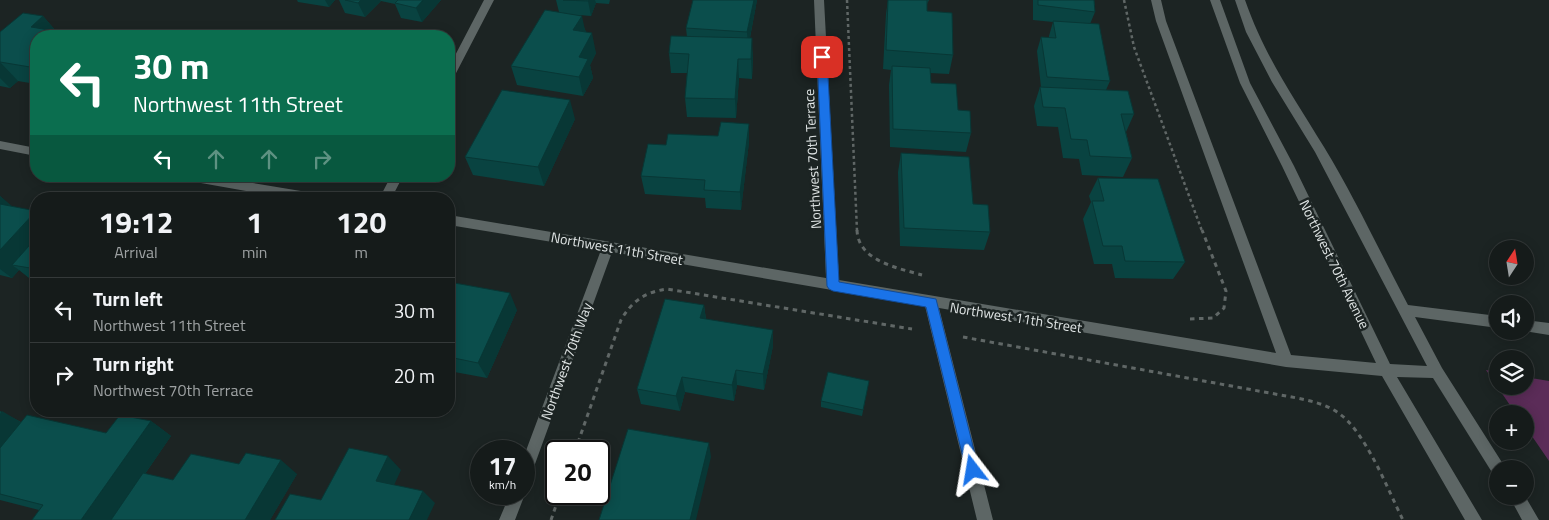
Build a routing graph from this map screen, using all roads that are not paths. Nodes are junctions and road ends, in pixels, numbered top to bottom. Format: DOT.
graph roads {
  1 [pos="489,0"];
  2 [pos="819,0"];
  3 [pos="1156,0"];
  4 [pos="1215,0"];
  5 [pos="1240,0"];
  6 [pos="455,65"];
  7 [pos="0,146"];
  8 [pos="30,151"];
  9 [pos="219,182"];
  10 [pos="278,192"];
  11 [pos="455,221"];
  12 [pos="608,246"];
  13 [pos="833,286"];
  14 [pos="931,303"];
  15 [pos="1405,310"];
  16 [pos="1489,321"];
  17 [pos="1534,327"];
  18 [pos="1549,329"];
  19 [pos="1286,361"];
  20 [pos="1386,370"];
  21 [pos="1437,372"];
  22 [pos="535,446"];
  23 [pos="1492,460"];
  24 [pos="513,505"];
  25 [pos="1522,505"];
  26 [pos="507,520"];
  27 [pos="985,520"];
  28 [pos="1474,520"];
  29 [pos="1531,520"];
  1 -- 6 [label="street"];
  2 -- 13 [label="street, Northwest 70th Terrace"];
  3 -- 19 [label="street"];
  4 -- 20 [label="street, Northwest 70th Avenue"];
  5 -- 15 [label="street"];
  7 -- 8 [label="street"];
  9 -- 10 [label="street"];
  11 -- 12 [label="street, Northwest 11th Street"];
  12 -- 13 [label="street, Northwest 11th Street"];
  12 -- 22 [label="street, Northwest 70th Way"];
  13 -- 14 [label="street, Northwest 11th Street"];
  14 -- 19 [label="street, Northwest 11th Street"];
  14 -- 27 [label="street"];
  15 -- 16 [label="street"];
  15 -- 21 [label="street"];
  17 -- 18 [label="street"];
  19 -- 20 [label="street, Northwest 11th Street"];
  20 -- 21 [label="street, Northwest 11th Street"];
  20 -- 28 [label="street, Northwest 70th Avenue"];
  21 -- 23 [label="street"];
  24 -- 26 [label="street"];
  25 -- 29 [label="street"];
}
